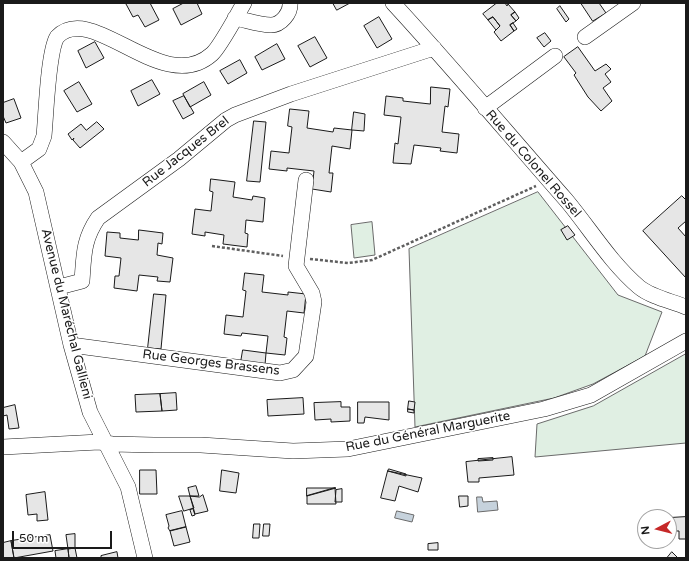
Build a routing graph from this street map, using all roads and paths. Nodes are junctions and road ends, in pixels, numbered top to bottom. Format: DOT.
graph roads {
  1 [pos="244,3"];
  2 [pos="290,3"];
  3 [pos="393,3"];
  4 [pos="633,3"];
  5 [pos="235,18"];
  6 [pos="585,37"];
  7 [pos="434,48"];
  8 [pos="555,56"];
  9 [pos="485,108"];
  10 [pos="3,142"];
  11 [pos="21,162"];
  12 [pos="306,180"];
  13 [pos="548,180"];
  14 [pos="212,246"];
  15 [pos="297,258"];
  16 [pos="59,287"];
  17 [pos="686,307"];
  18 [pos="686,341"];
  19 [pos="71,345"];
  20 [pos="106,443"];
  21 [pos="3,447"];
  22 [pos="145,558"];
  1 -- 5 [label="street"];
  2 -- 5 [label="street"];
  3 -- 7 [label="street, Rue du Colonel Rossel"];
  4 -- 6 [label="street"];
  5 -- 11 [label="street"];
  7 -- 9 [label="street, Rue du Colonel Rossel"];
  7 -- 16 [label="street, Rue Jacques Brel"];
  8 -- 9 [label="street"];
  9 -- 13 [label="street, Rue du Colonel Rossel"];
  10 -- 11 [label="street, Avenue du Maréchal Gallieni"];
  11 -- 16 [label="street, Avenue du Maréchal Gallieni"];
  12 -- 15 [label="street, Rue Georges Brassens"];
  13 -- 15 [label="path"];
  13 -- 17 [label="street, Rue du Colonel Rossel"];
  14 -- 15 [label="path"];
  15 -- 19 [label="street, Rue Georges Brassens"];
  16 -- 19 [label="street, Avenue du Maréchal Gallieni"];
  18 -- 20 [label="street, Rue du Général Marguerite"];
  19 -- 20 [label="street, Avenue du Maréchal Gallieni"];
  20 -- 21 [label="street, Rue du Général Marguerite"];
  20 -- 22 [label="street, Avenue du Maréchal Gallieni"];
}
